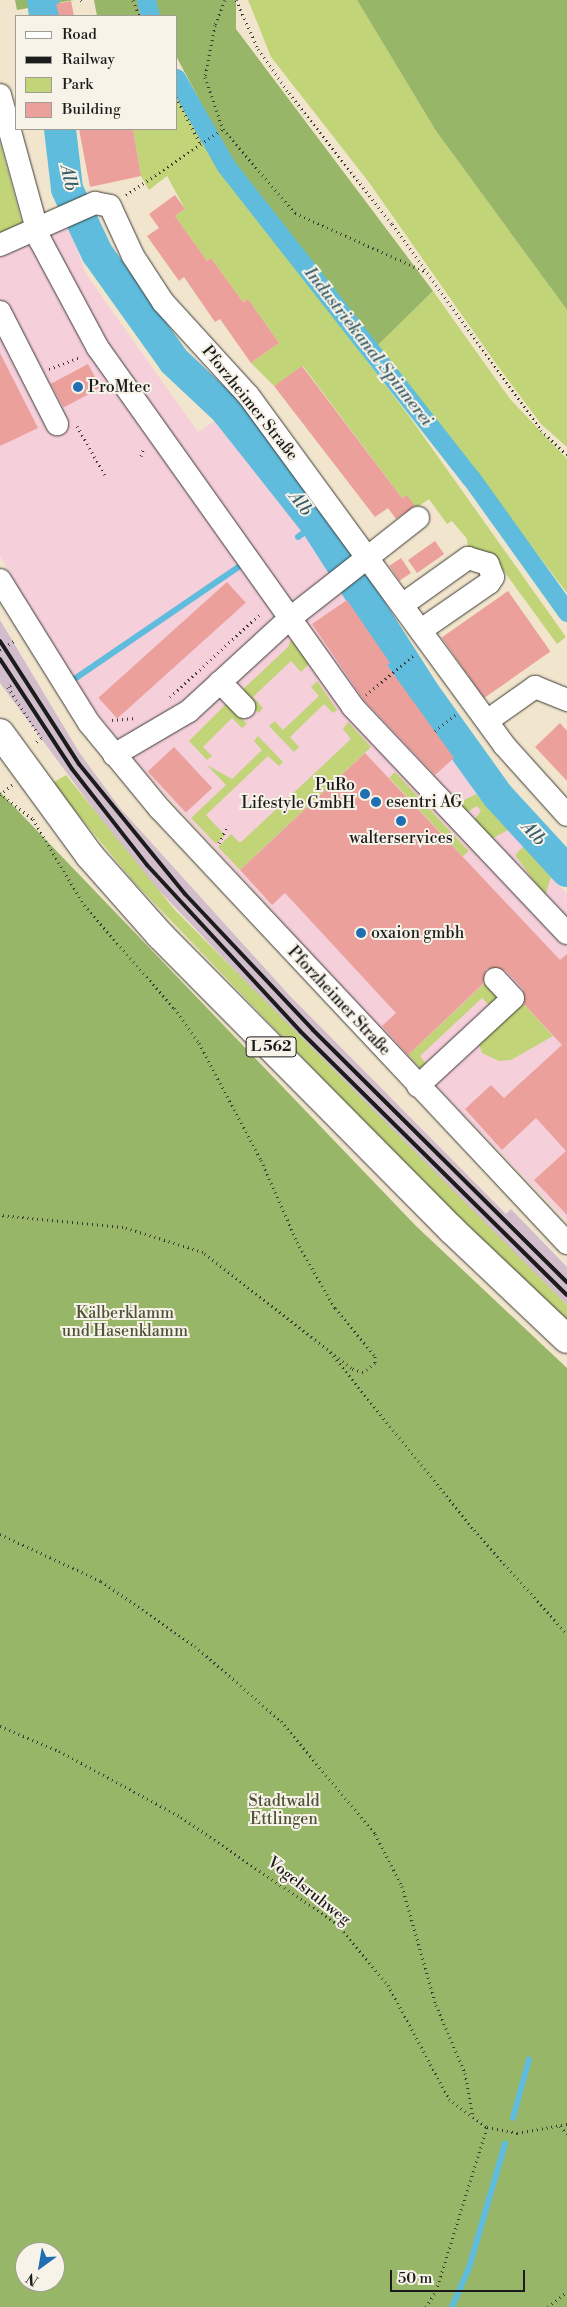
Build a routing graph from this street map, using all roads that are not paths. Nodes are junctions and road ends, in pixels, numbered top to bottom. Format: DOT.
graph roads {
  1 [pos="0,95"];
  2 [pos="44,225"];
  3 [pos="0,245"];
  4 [pos="0,312"];
  5 [pos="64,420"];
  6 [pos="418,518"];
  7 [pos="362,561"];
  8 [pos="0,580"];
  9 [pos="402,605"];
  10 [pos="289,619"];
  11 [pos="420,630"];
  12 [pos="220,682"];
  13 [pos="567,700"];
  14 [pos="244,707"];
  15 [pos="486,721"];
  16 [pos="0,733"];
  17 [pos="114,755"];
  18 [pos="567,814"];
  19 [pos="567,933"];
  20 [pos="495,979"];
  21 [pos="418,1086"];
  22 [pos="567,1243"];
  23 [pos="567,1339"];
  1 -- 2 [label="street"];
  2 -- 3 [label="street"];
  2 -- 7 [label="street, Pforzheimer Straße"];
  2 -- 10 [label="street"];
  4 -- 5 [label="street"];
  6 -- 7 [label="street"];
  7 -- 9 [label="street, Pforzheimer Straße"];
  7 -- 10 [label="street"];
  8 -- 17 [label="street, Pforzheimer Straße"];
  9 -- 11 [label="street, Pforzheimer Straße"];
  9 -- 11 [label="street"];
  10 -- 12 [label="street"];
  10 -- 19 [label="street"];
  11 -- 15 [label="street, Pforzheimer Straße"];
  12 -- 14 [label="street"];
  12 -- 17 [label="street"];
  13 -- 15 [label="street"];
  15 -- 18 [label="street, Pforzheimer Straße"];
  16 -- 23 [label="main road, L 562"];
  17 -- 21 [label="street, Pforzheimer Straße"];
  20 -- 21 [label="street"];
  21 -- 22 [label="street, Pforzheimer Straße"];
}
